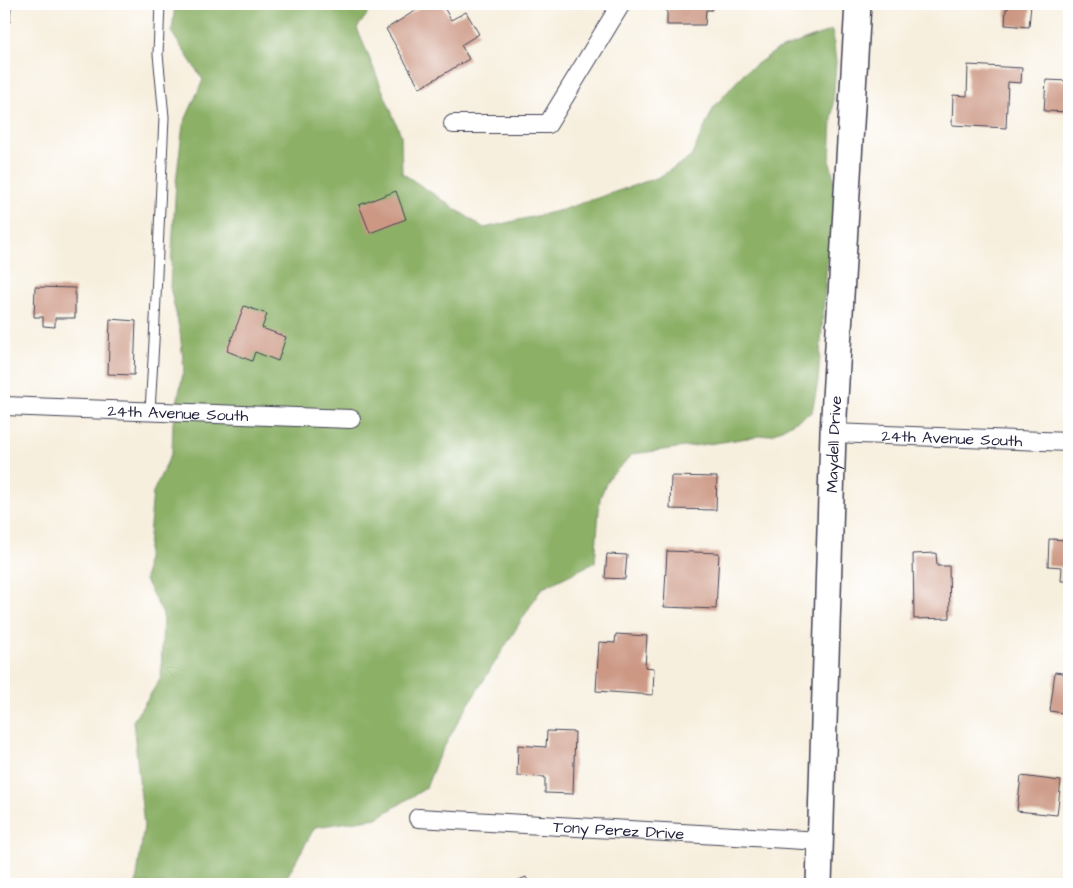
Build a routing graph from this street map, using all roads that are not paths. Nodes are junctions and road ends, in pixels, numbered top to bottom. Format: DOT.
graph roads {
  1 [pos="160,4"];
  2 [pos="621,4"];
  3 [pos="858,4"];
  4 [pos="453,124"];
  5 [pos="4,406"];
  6 [pos="150,412"];
  7 [pos="351,419"];
  8 [pos="833,432"];
  9 [pos="1069,442"];
  10 [pos="418,818"];
  11 [pos="821,840"];
  12 [pos="819,884"];
  1 -- 6 [label="lane"];
  2 -- 4 [label="street"];
  3 -- 8 [label="street, Maydell Drive"];
  5 -- 6 [label="street, 24th Avenue South"];
  6 -- 7 [label="street, 24th Avenue South"];
  8 -- 9 [label="street, 24th Avenue South"];
  8 -- 11 [label="street, Maydell Drive"];
  10 -- 11 [label="street, Tony Perez Drive"];
  11 -- 12 [label="street, Maydell Drive"];
}
